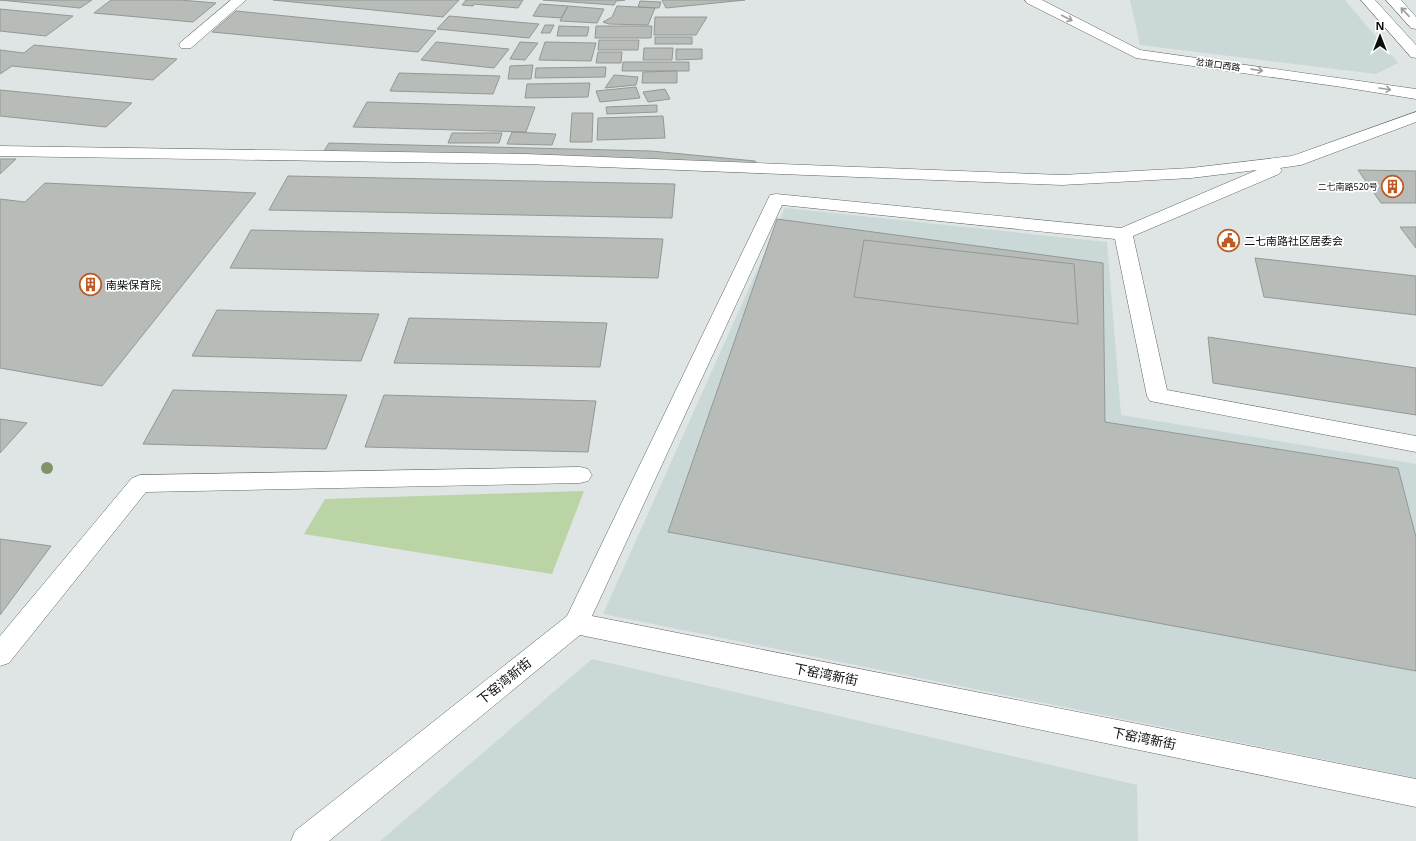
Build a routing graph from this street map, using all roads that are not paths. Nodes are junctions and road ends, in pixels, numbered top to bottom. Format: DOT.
graph roads {
  1 [pos="238,0"];
  2 [pos="1032,0"];
  3 [pos="1368,0"];
  4 [pos="1393,0"];
  5 [pos="1416,25"];
  6 [pos="186,45"];
  7 [pos="1416,54"];
  8 [pos="1416,94"];
  9 [pos="1416,117"];
  10 [pos="0,151"];
  11 [pos="1295,161"];
  12 [pos="1123,234"];
  13 [pos="1416,444"];
  14 [pos="580,475"];
  15 [pos="576,623"];
  16 [pos="0,655"];
  17 [pos="1416,793"];
  18 [pos="306,841"];
  1 -- 6 [label="street"];
  2 -- 8 [label="street, 岔道口西路, one-way"];
  3 -- 7 [label="street"];
  5 -- 4 [label="street, one-way"];
  9 -- 11 [label="street"];
  10 -- 11 [label="street"];
  11 -- 12 [label="street"];
  12 -- 13 [label="street"];
  12 -- 15 [label="street"];
  14 -- 16 [label="street"];
  15 -- 17 [label="street, 下窑湾新街"];
  15 -- 18 [label="street, 下窑湾新街"];
}
